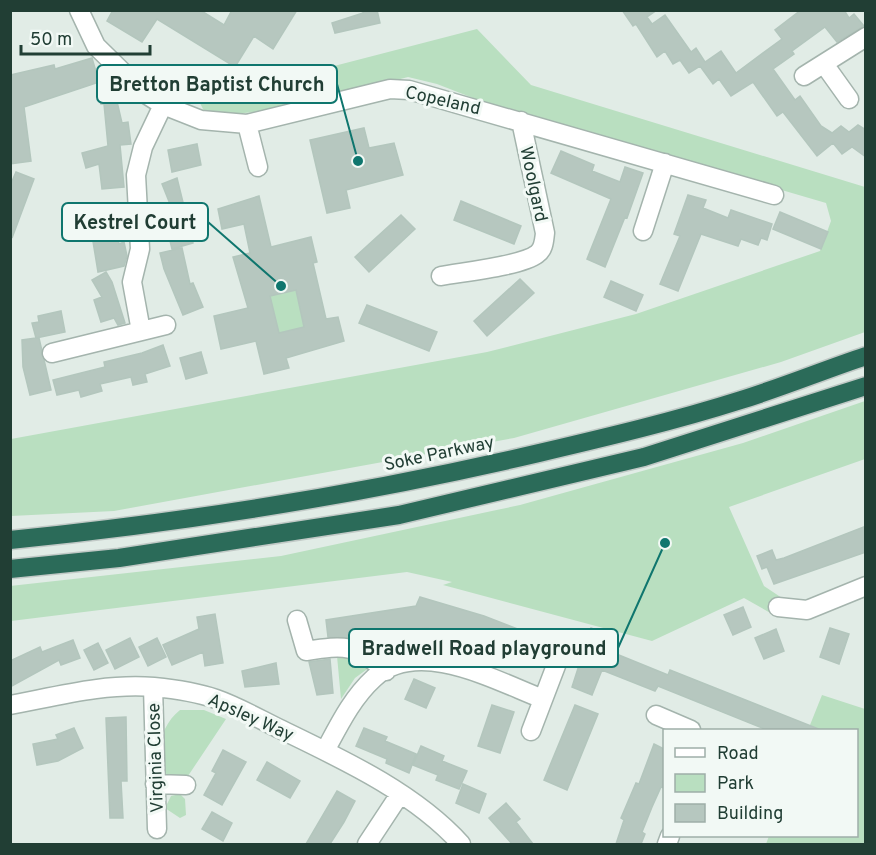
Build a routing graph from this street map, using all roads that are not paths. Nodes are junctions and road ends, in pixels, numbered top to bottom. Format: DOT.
graph roads {
  1 [pos="79,10"];
  2 [pos="866,38"];
  3 [pos="824,64"];
  4 [pos="804,76"];
  5 [pos="849,99"];
  6 [pos="163,105"];
  7 [pos="521,121"];
  8 [pos="248,124"];
  9 [pos="665,163"];
  10 [pos="258,168"];
  11 [pos="774,195"];
  12 [pos="643,231"];
  13 [pos="441,276"];
  14 [pos="166,325"];
  15 [pos="141,331"];
  16 [pos="51,353"];
  17 [pos="866,356"];
  18 [pos="866,386"];
  19 [pos="10,540"];
  20 [pos="10,569"];
  21 [pos="866,586"];
  22 [pos="778,607"];
  23 [pos="297,620"];
  24 [pos="557,663"];
  25 [pos="386,671"];
  26 [pos="153,687"];
  27 [pos="543,699"];
  28 [pos="10,705"];
  29 [pos="656,715"];
  30 [pos="690,729"];
  31 [pos="531,731"];
  32 [pos="325,751"];
  33 [pos="155,784"];
  34 [pos="186,785"];
  35 [pos="400,794"];
  36 [pos="157,829"];
  37 [pos="367,844"];
  38 [pos="461,844"];
  1 -- 6 [label="street, Copeland"];
  2 -- 3 [label="street"];
  3 -- 4 [label="street"];
  3 -- 5 [label="street"];
  6 -- 8 [label="street, Copeland"];
  6 -- 15 [label="street"];
  7 -- 8 [label="street, Copeland"];
  7 -- 9 [label="street, Copeland"];
  7 -- 13 [label="street, Woolgard"];
  8 -- 10 [label="street"];
  9 -- 11 [label="street, Copeland"];
  9 -- 12 [label="street"];
  14 -- 15 [label="street"];
  15 -- 16 [label="street"];
  17 -- 19 [label="highway, Soke Parkway"];
  18 -- 20 [label="highway"];
  21 -- 22 [label="street"];
  23 -- 25 [label="street"];
  24 -- 27 [label="street"];
  25 -- 27 [label="street"];
  25 -- 32 [label="street"];
  26 -- 28 [label="street, Apsley Way"];
  26 -- 32 [label="street, Apsley Way"];
  26 -- 33 [label="street, Virginia Close"];
  27 -- 31 [label="street"];
  29 -- 30 [label="street"];
  32 -- 35 [label="street, Apsley Way"];
  33 -- 34 [label="street"];
  33 -- 36 [label="street, Virginia Close"];
  35 -- 37 [label="street"];
  35 -- 38 [label="street, Apsley Way"];
}
